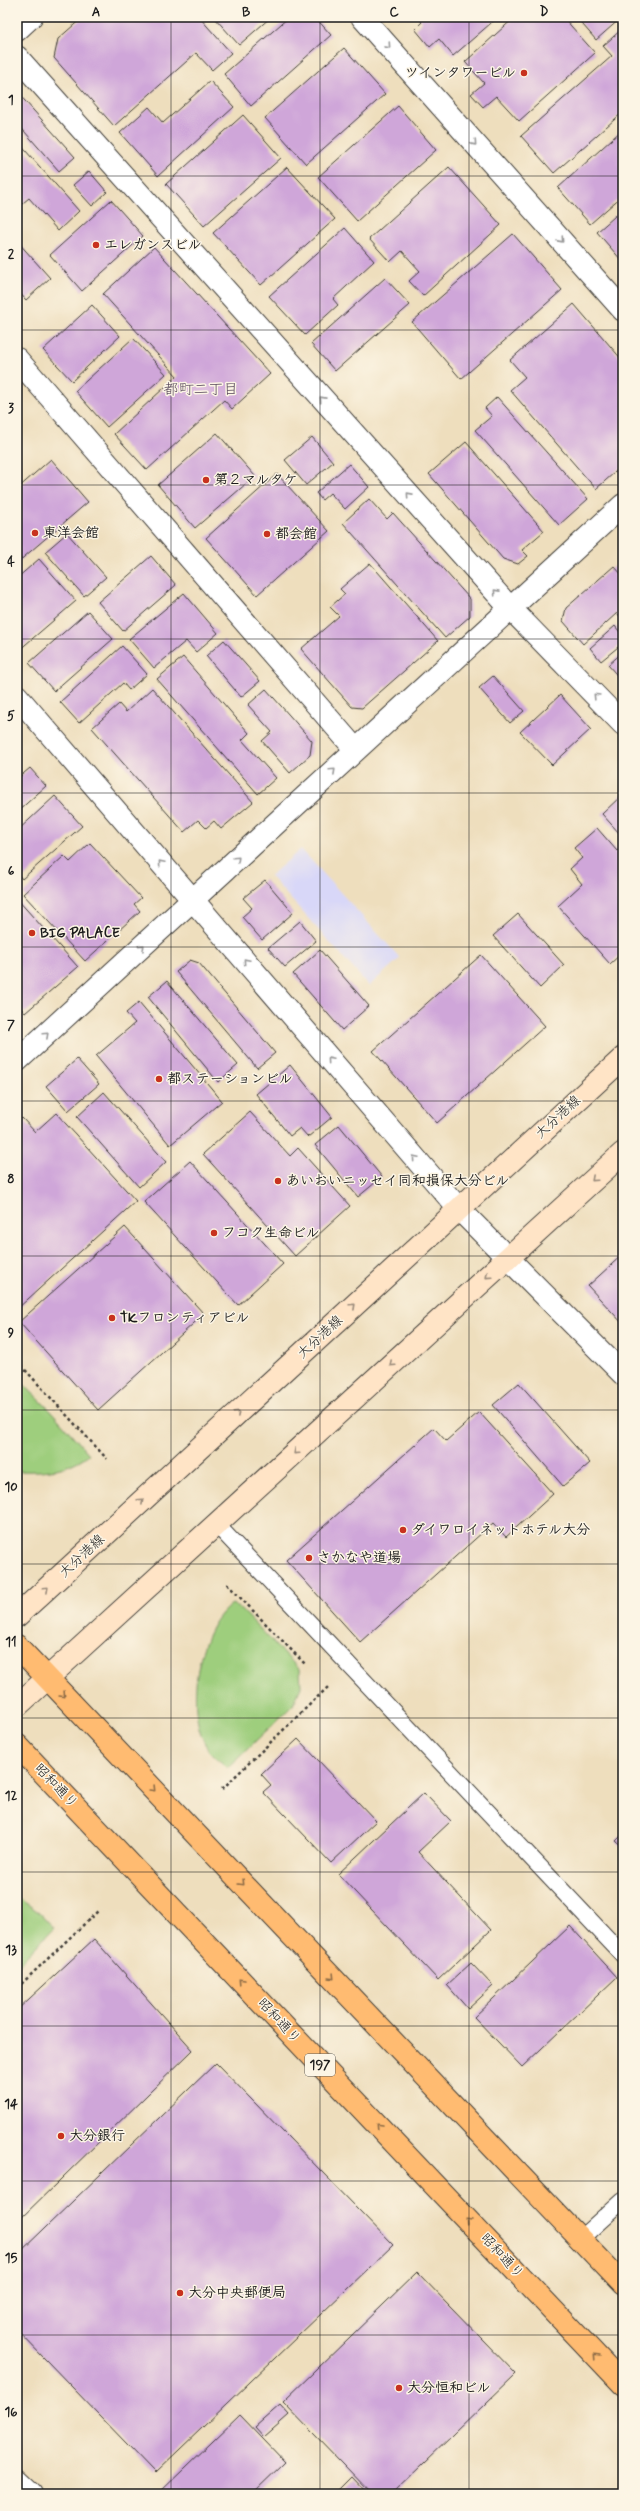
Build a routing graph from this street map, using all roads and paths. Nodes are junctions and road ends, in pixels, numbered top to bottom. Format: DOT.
graph roads {
  1 [pos="31,17"];
  2 [pos="362,17"];
  3 [pos="17,30"];
  4 [pos="17,57"];
  5 [pos="623,310"];
  6 [pos="17,359"];
  7 [pos="623,505"];
  8 [pos="510,608"];
  9 [pos="17,696"];
  10 [pos="623,724"];
  11 [pos="356,750"];
  12 [pos="193,900"];
  13 [pos="623,1058"];
  14 [pos="17,1061"];
  15 [pos="623,1153"];
  16 [pos="459,1209"];
  17 [pos="508,1258"];
  18 [pos="17,1361"];
  19 [pos="623,1374"];
  20 [pos="107,1459"];
  21 [pos="216,1524"];
  22 [pos="227,1584"];
  23 [pos="17,1616"];
  24 [pos="17,1646"];
  25 [pos="308,1666"];
  26 [pos="48,1678"];
  27 [pos="324,1683"];
  28 [pos="17,1706"];
  29 [pos="17,1745"];
  30 [pos="222,1789"];
  31 [pos="99,1910"];
  32 [pos="623,1955"];
  33 [pos="17,1988"];
  34 [pos="623,2200"];
  35 [pos="580,2239"];
  36 [pos="623,2284"];
  37 [pos="623,2384"];
  38 [pos="17,2480"];
  39 [pos="30,2494"];
  1 -- 3 [label="street"];
  2 -- 5 [label="street, one-way"];
  8 -- 4 [label="street, one-way"];
  6 -- 11 [label="street"];
  7 -- 8 [label="street"];
  10 -- 8 [label="street, one-way"];
  8 -- 11 [label="street"];
  12 -- 9 [label="street, one-way"];
  12 -- 11 [label="street, one-way"];
  14 -- 12 [label="street, one-way"];
  16 -- 12 [label="street, one-way"];
  13 -- 16 [label="main road, 大分港線"];
  15 -- 17 [label="main road, one-way"];
  16 -- 17 [label="street"];
  23 -- 16 [label="main road, 大分港線, one-way"];
  17 -- 19 [label="street"];
  17 -- 21 [label="main road, one-way"];
  18 -- 20 [label="path"];
  21 -- 26 [label="main road"];
  21 -- 32 [label="lane"];
  22 -- 25 [label="path"];
  24 -- 26 [label="highway"];
  26 -- 28 [label="main road"];
  26 -- 35 [label="highway, one-way"];
  27 -- 30 [label="path"];
  37 -- 29 [label="highway, 昭和通り / 197, one-way"];
  31 -- 33 [label="path"];
  34 -- 35 [label="lane"];
  35 -- 36 [label="highway"];
  38 -- 39 [label="street"];
}
